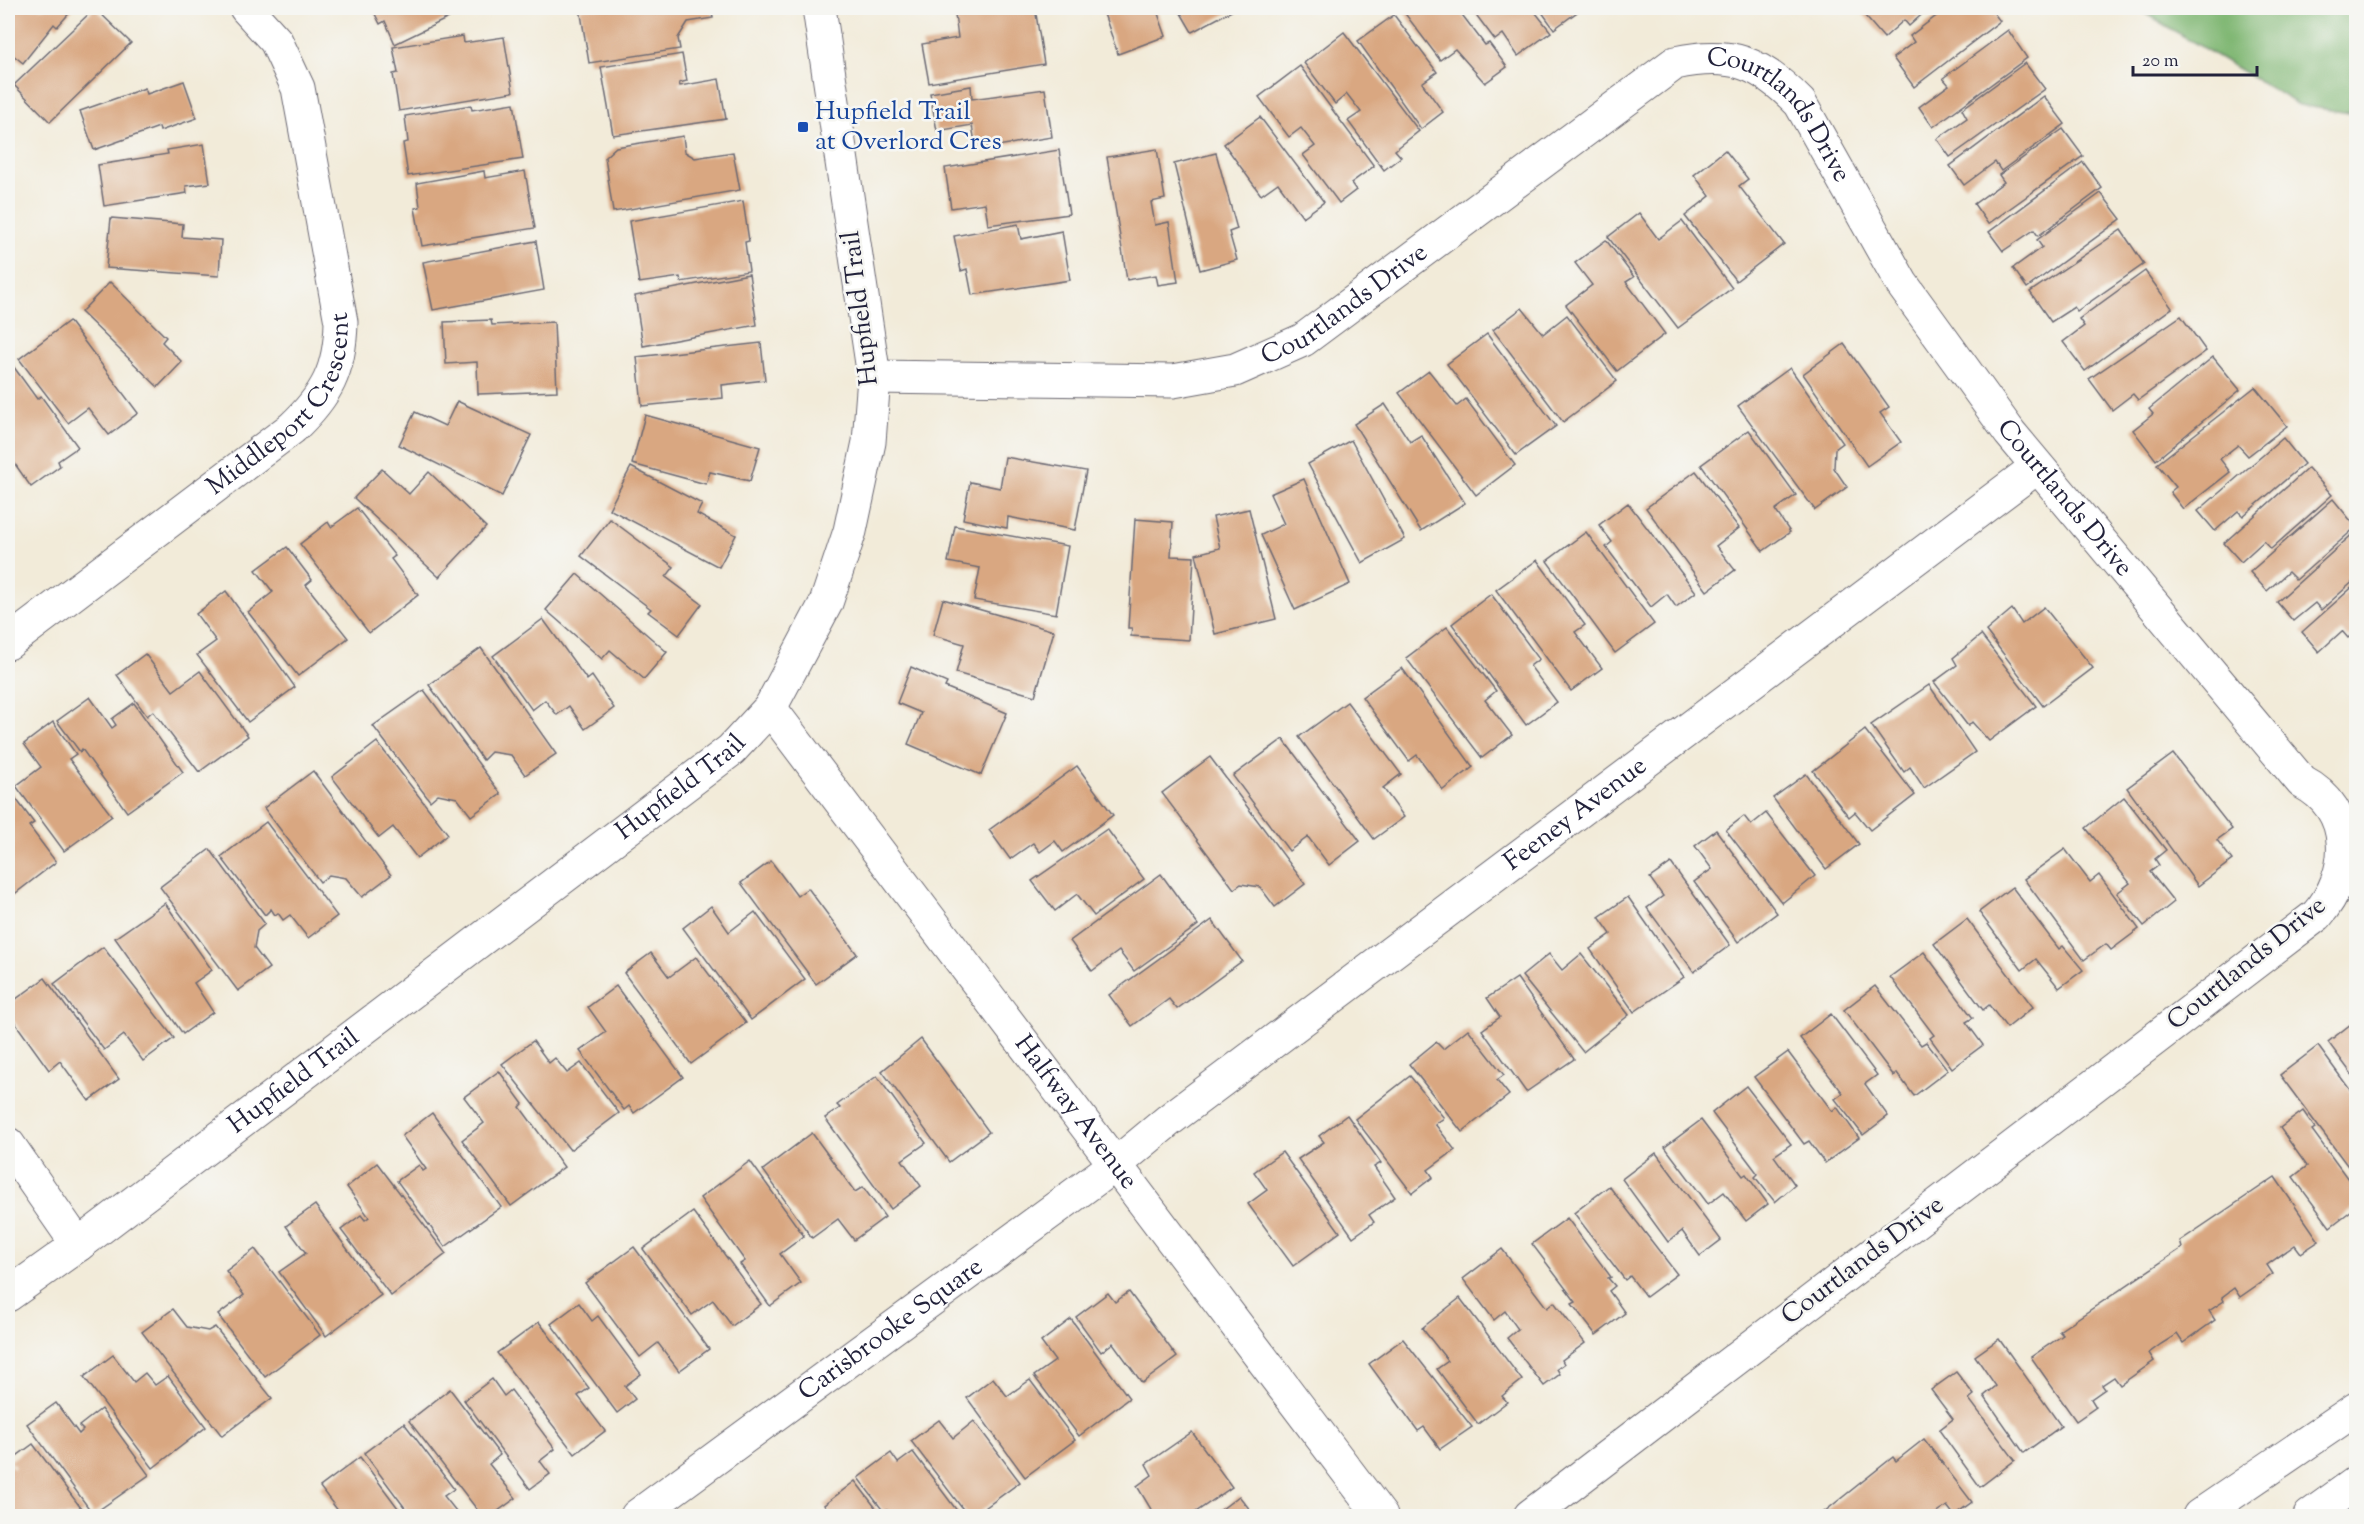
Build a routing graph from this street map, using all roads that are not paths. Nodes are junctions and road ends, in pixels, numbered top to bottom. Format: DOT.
graph roads {
  1 [pos="246,8"];
  2 [pos="819,8"];
  3 [pos="874,377"];
  4 [pos="2037,467"];
  5 [pos="8,643"];
  6 [pos="770,708"];
  7 [pos="8,1144"];
  8 [pos="1116,1164"];
  9 [pos="78,1245"];
  10 [pos="8,1295"];
  11 [pos="2356,1409"];
  12 [pos="2356,1483"];
  13 [pos="674,1506"];
  14 [pos="637,1516"];
  15 [pos="1381,1516"];
  16 [pos="1530,1516"];
  17 [pos="2199,1516"];
  18 [pos="2310,1516"];
  1 -- 5 [label="street, Middleport Crescent"];
  2 -- 3 [label="street, Hupfield Trail"];
  3 -- 4 [label="street, Courtlands Drive"];
  3 -- 6 [label="street, Hupfield Trail"];
  4 -- 8 [label="street, Feeney Avenue"];
  4 -- 16 [label="street, Courtlands Drive"];
  6 -- 8 [label="street, Halfway Avenue"];
  6 -- 9 [label="street, Hupfield Trail"];
  7 -- 9 [label="street"];
  8 -- 13 [label="street, Carisbrooke Square"];
  8 -- 15 [label="street, Halfway Avenue"];
  9 -- 10 [label="street, Hupfield Trail"];
  11 -- 17 [label="street"];
  12 -- 18 [label="street"];
  13 -- 14 [label="street, Carisbrooke Square"];
}
